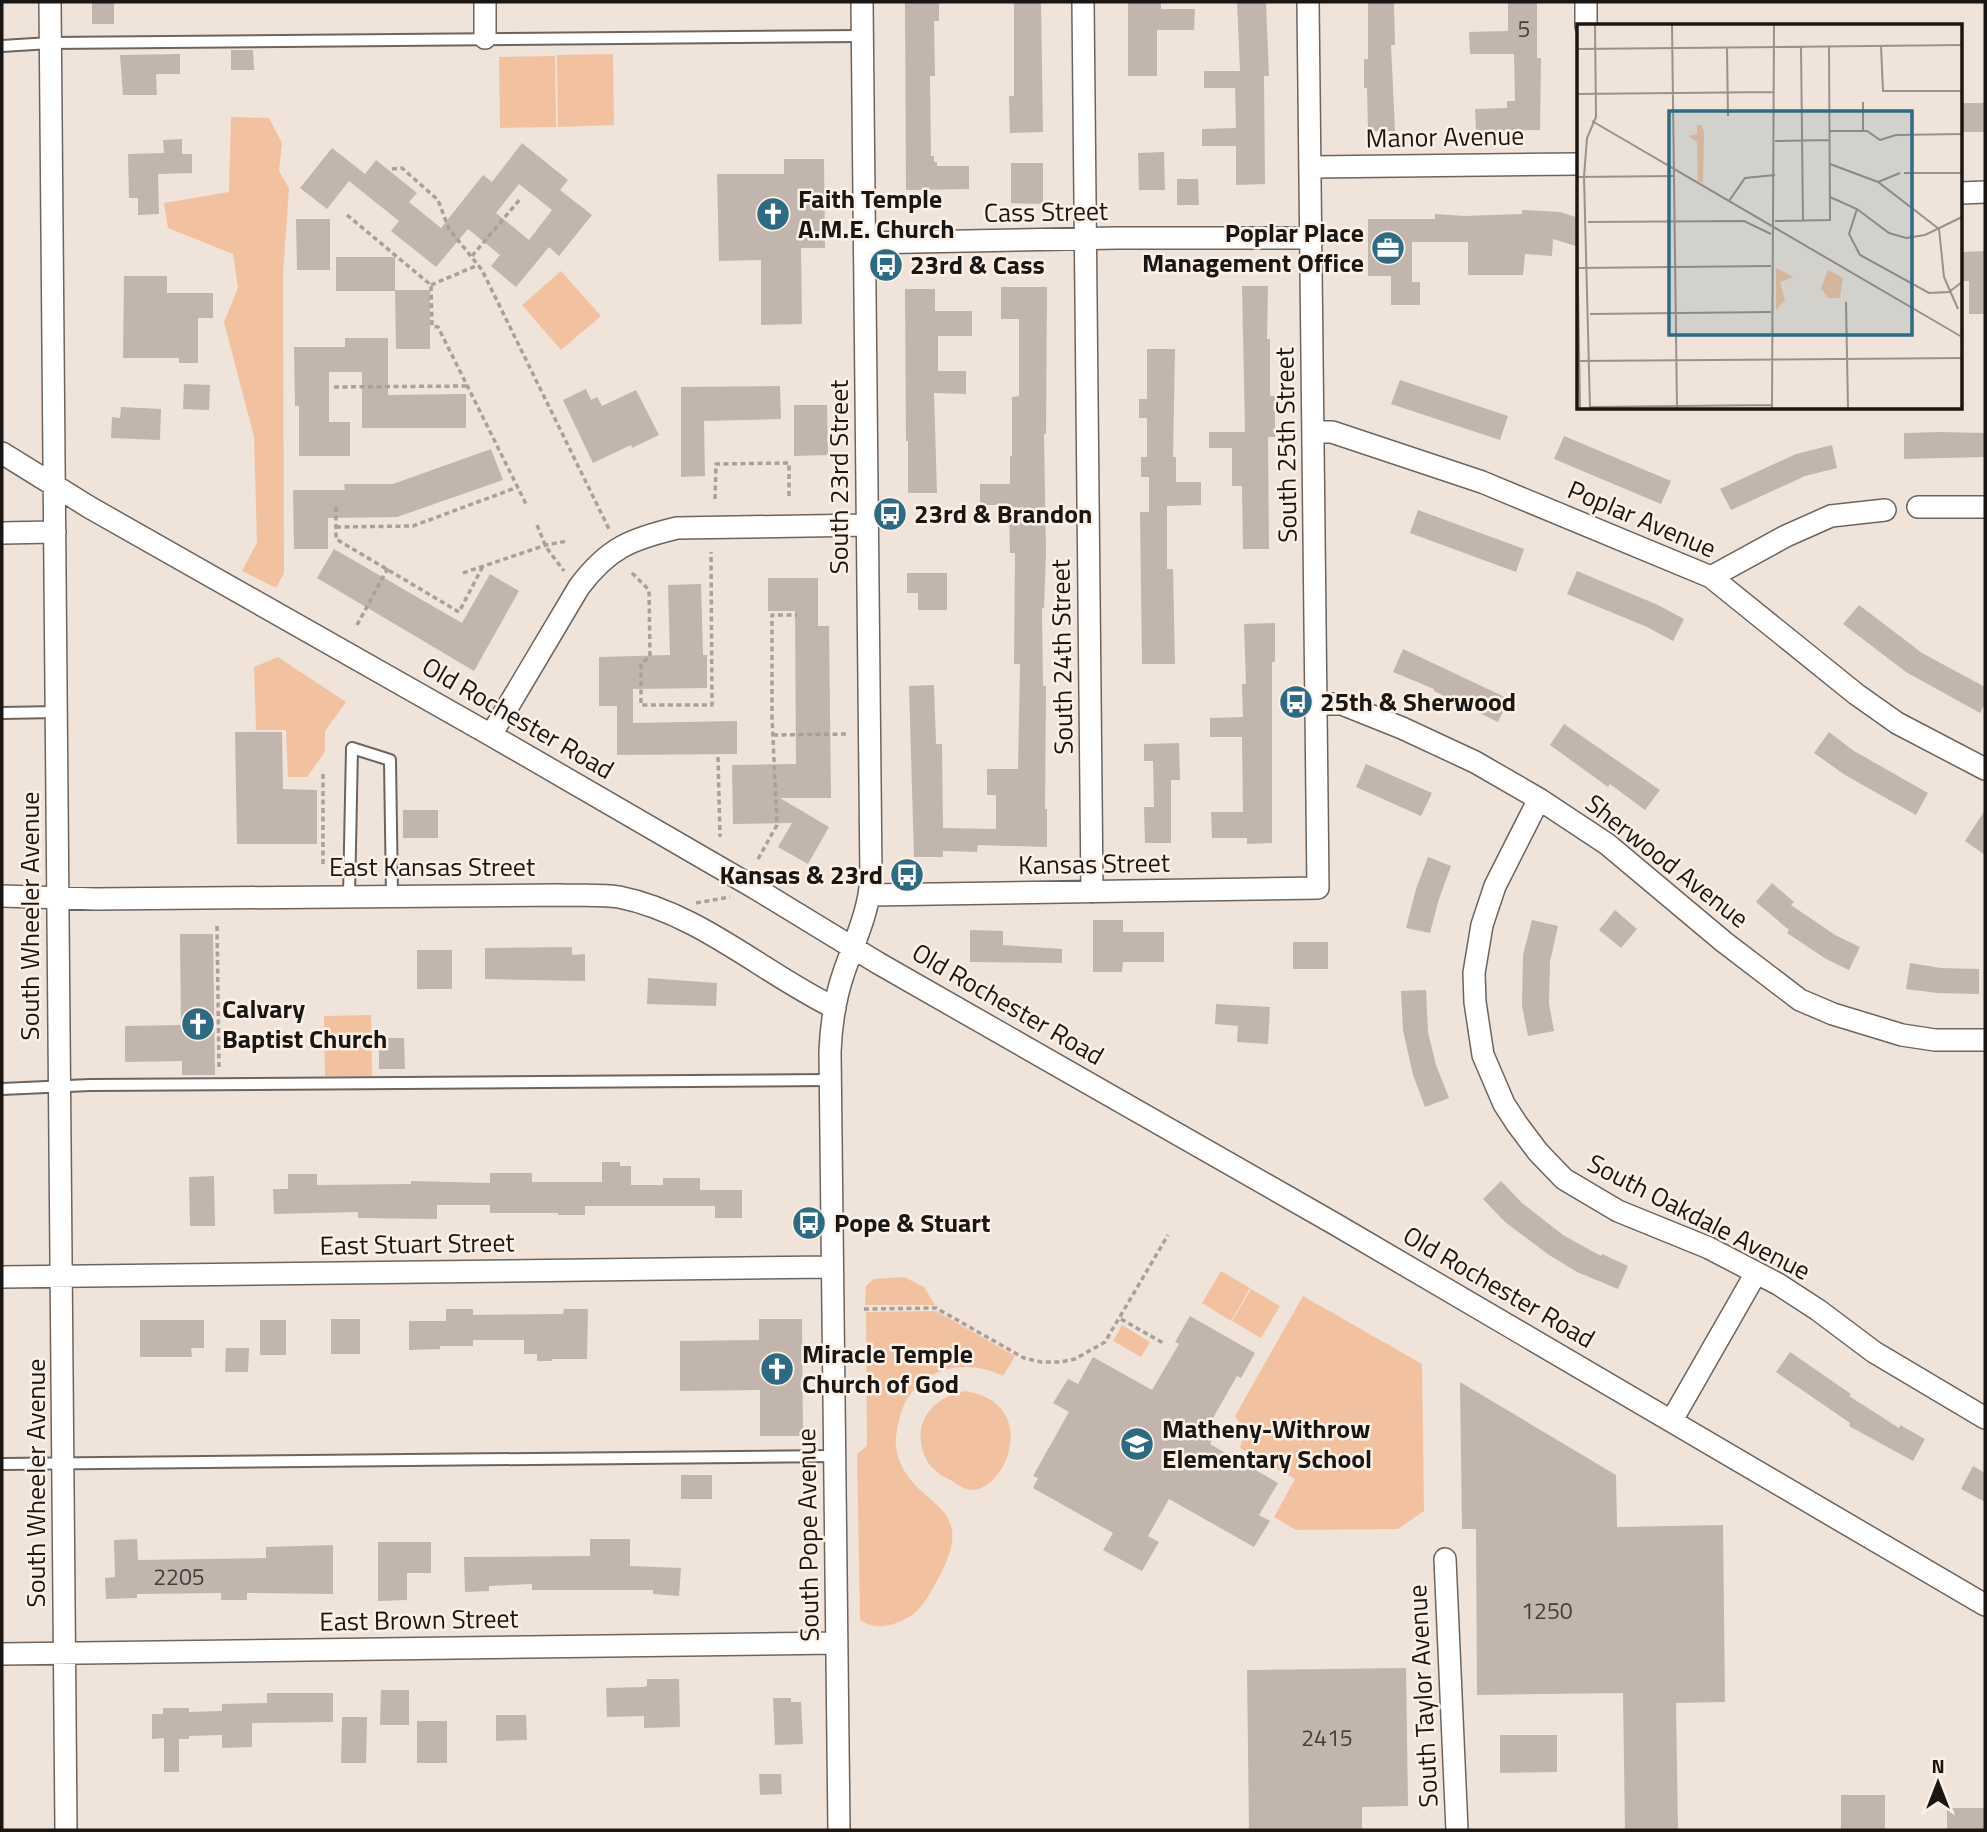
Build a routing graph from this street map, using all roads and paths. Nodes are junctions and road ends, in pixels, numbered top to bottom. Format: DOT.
graph roads {
  1 [pos="50,2"];
  2 [pos="485,2"];
  3 [pos="862,2"];
  4 [pos="1083,2"];
  5 [pos="1308,2"];
  6 [pos="1586,2"];
  7 [pos="1586,24"];
  8 [pos="863,36"];
  9 [pos="485,38"];
  10 [pos="50,43"];
  11 [pos="2,46"];
  12 [pos="1577,164"];
  13 [pos="1312,167"];
  14 [pos="392,169"];
  15 [pos="1962,192"];
  16 [pos="1985,192"];
  17 [pos="521,198"];
  18 [pos="347,215"];
  19 [pos="1086,239"];
  20 [pos="1312,239"];
  21 [pos="865,243"];
  22 [pos="472,256"];
  23 [pos="478,265"];
  24 [pos="431,285"];
  25 [pos="467,386"];
  26 [pos="334,387"];
  27 [pos="1314,432"];
  28 [pos="2,453"];
  29 [pos="53,484"];
  30 [pos="518,487"];
  31 [pos="715,499"];
  32 [pos="789,499"];
  33 [pos="527,506"];
  34 [pos="336,507"];
  35 [pos="1918,507"];
  36 [pos="1985,507"];
  37 [pos="1885,510"];
  38 [pos="867,524"];
  39 [pos="537,525"];
  40 [pos="336,527"];
  41 [pos="55,532"];
  42 [pos="2,533"];
  43 [pos="612,534"];
  44 [pos="567,541"];
  45 [pos="545,545"];
  46 [pos="711,552"];
  47 [pos="482,566"];
  48 [pos="388,569"];
  49 [pos="463,573"];
  50 [pos="632,573"];
  51 [pos="568,576"];
  52 [pos="1711,577"];
  53 [pos="797,615"];
  54 [pos="357,625"];
  55 [pos="1317,704"];
  56 [pos="57,712"];
  57 [pos="2,713"];
  58 [pos="491,734"];
  59 [pos="854,734"];
  60 [pos="773,735"];
  61 [pos="718,757"];
  62 [pos="1985,769"];
  63 [pos="323,774"];
  64 [pos="1539,799"];
  65 [pos="720,837"];
  66 [pos="758,859"];
  67 [pos="323,867"];
  68 [pos="1318,888"];
  69 [pos="1092,892"];
  70 [pos="870,895"];
  71 [pos="2,896"];
  72 [pos="349,896"];
  73 [pos="392,896"];
  74 [pos="739,896"];
  75 [pos="58,897"];
  76 [pos="689,904"];
  77 [pos="217,926"];
  78 [pos="853,948"];
  79 [pos="835,1008"];
  80 [pos="1985,1041"];
  81 [pos="219,1068"];
  82 [pos="830,1080"];
  83 [pos="59,1086"];
  84 [pos="2,1089"];
  85 [pos="1168,1235"];
  86 [pos="832,1267"];
  87 [pos="1756,1273"];
  88 [pos="2,1277"];
  89 [pos="62,1277"];
  90 [pos="864,1309"];
  91 [pos="1121,1318"];
  92 [pos="1163,1343"];
  93 [pos="1985,1418"];
  94 [pos="1672,1420"];
  95 [pos="776,1456"];
  96 [pos="835,1456"];
  97 [pos="63,1463"];
  98 [pos="2,1464"];
  99 [pos="776,1470"];
  100 [pos="1445,1559"];
  101 [pos="1985,1605"];
  102 [pos="837,1643"];
  103 [pos="2,1654"];
  104 [pos="65,1654"];
  105 [pos="66,1830"];
  106 [pos="839,1830"];
  107 [pos="1457,1830"];
  1 -- 10 [label="street, South Wheeler Avenue"];
  2 -- 9 [label="street"];
  3 -- 8 [label="street, South 23rd Street"];
  4 -- 19 [label="street, South 24th Street"];
  5 -- 13 [label="street, South 25th Street"];
  6 -- 7 [label="street"];
  8 -- 9 [label="lane"];
  8 -- 21 [label="street, South 23rd Street"];
  9 -- 10 [label="lane"];
  10 -- 11 [label="lane"];
  10 -- 29 [label="street, South Wheeler Avenue"];
  12 -- 13 [label="street, Manor Avenue"];
  13 -- 20 [label="street, South 25th Street"];
  14 -- 22 [label="path"];
  15 -- 16 [label="street"];
  17 -- 22 [label="path"];
  18 -- 24 [label="path"];
  19 -- 20 [label="street, Cass Street"];
  19 -- 21 [label="street, Cass Street"];
  19 -- 69 [label="street, South 24th Street"];
  20 -- 27 [label="street, South 25th Street"];
  21 -- 38 [label="street, South 23rd Street"];
  22 -- 23 [label="path"];
  23 -- 24 [label="path"];
  23 -- 43 [label="path"];
  24 -- 25 [label="path"];
  25 -- 26 [label="path"];
  25 -- 30 [label="path"];
  27 -- 52 [label="street, Poplar Avenue"];
  27 -- 55 [label="street, South 25th Street"];
  28 -- 29 [label="street, Old Rochester Road"];
  29 -- 41 [label="street, South Wheeler Avenue"];
  29 -- 58 [label="street, Old Rochester Road"];
  30 -- 33 [label="path"];
  30 -- 40 [label="path"];
  31 -- 32 [label="path"];
  34 -- 40 [label="path"];
  35 -- 36 [label="street"];
  37 -- 52 [label="street"];
  38 -- 58 [label="street"];
  38 -- 70 [label="street, South 23rd Street"];
  39 -- 45 [label="path"];
  40 -- 48 [label="path"];
  41 -- 42 [label="street"];
  41 -- 56 [label="street, South Wheeler Avenue"];
  44 -- 45 [label="path"];
  45 -- 47 [label="path"];
  45 -- 51 [label="path"];
  46 -- 50 [label="path"];
  47 -- 48 [label="path"];
  47 -- 49 [label="path"];
  48 -- 54 [label="path"];
  52 -- 62 [label="street, Poplar Avenue"];
  53 -- 60 [label="path"];
  55 -- 64 [label="street, Sherwood Avenue"];
  55 -- 68 [label="street, South 25th Street"];
  56 -- 57 [label="lane"];
  56 -- 75 [label="street, South Wheeler Avenue"];
  58 -- 78 [label="street, Old Rochester Road"];
  59 -- 60 [label="path"];
  60 -- 66 [label="path"];
  61 -- 65 [label="path"];
  63 -- 67 [label="path"];
  64 -- 80 [label="street, Sherwood Avenue"];
  64 -- 87 [label="street, South Oakdale Avenue"];
  68 -- 69 [label="street, Kansas Street"];
  69 -- 70 [label="street, Kansas Street"];
  70 -- 78 [label="street, South 23rd Street"];
  71 -- 75 [label="street, East Kansas Street"];
  72 -- 73 [label="street, East Kansas Street"];
  72 -- 73 [label="lane"];
  72 -- 75 [label="street, East Kansas Street"];
  73 -- 79 [label="street, East Kansas Street"];
  74 -- 76 [label="path"];
  75 -- 83 [label="street, South Wheeler Avenue"];
  77 -- 81 [label="path"];
  78 -- 79 [label="street, South Pope Avenue"];
  78 -- 94 [label="street, Old Rochester Road"];
  79 -- 82 [label="street, South Pope Avenue"];
  82 -- 83 [label="lane"];
  82 -- 86 [label="street, South Pope Avenue"];
  83 -- 84 [label="lane"];
  83 -- 89 [label="street, South Wheeler Avenue"];
  85 -- 91 [label="path"];
  86 -- 89 [label="street, East Stuart Street"];
  86 -- 96 [label="street, South Pope Avenue"];
  87 -- 93 [label="street, South Oakdale Avenue"];
  87 -- 94 [label="street"];
  88 -- 89 [label="street, East Stuart Street"];
  89 -- 97 [label="street, South Wheeler Avenue"];
  90 -- 91 [label="path"];
  91 -- 92 [label="path"];
  94 -- 101 [label="street, Old Rochester Road"];
  95 -- 96 [label="lane"];
  95 -- 97 [label="lane"];
  95 -- 99 [label="lane"];
  96 -- 102 [label="street, South Pope Avenue"];
  97 -- 98 [label="lane"];
  97 -- 104 [label="street, South Wheeler Avenue"];
  100 -- 107 [label="street, South Taylor Avenue"];
  102 -- 104 [label="street, East Brown Street"];
  102 -- 106 [label="street, South Pope Avenue"];
  103 -- 104 [label="street, East Brown Street"];
  104 -- 105 [label="street, South Wheeler Avenue"];
}
